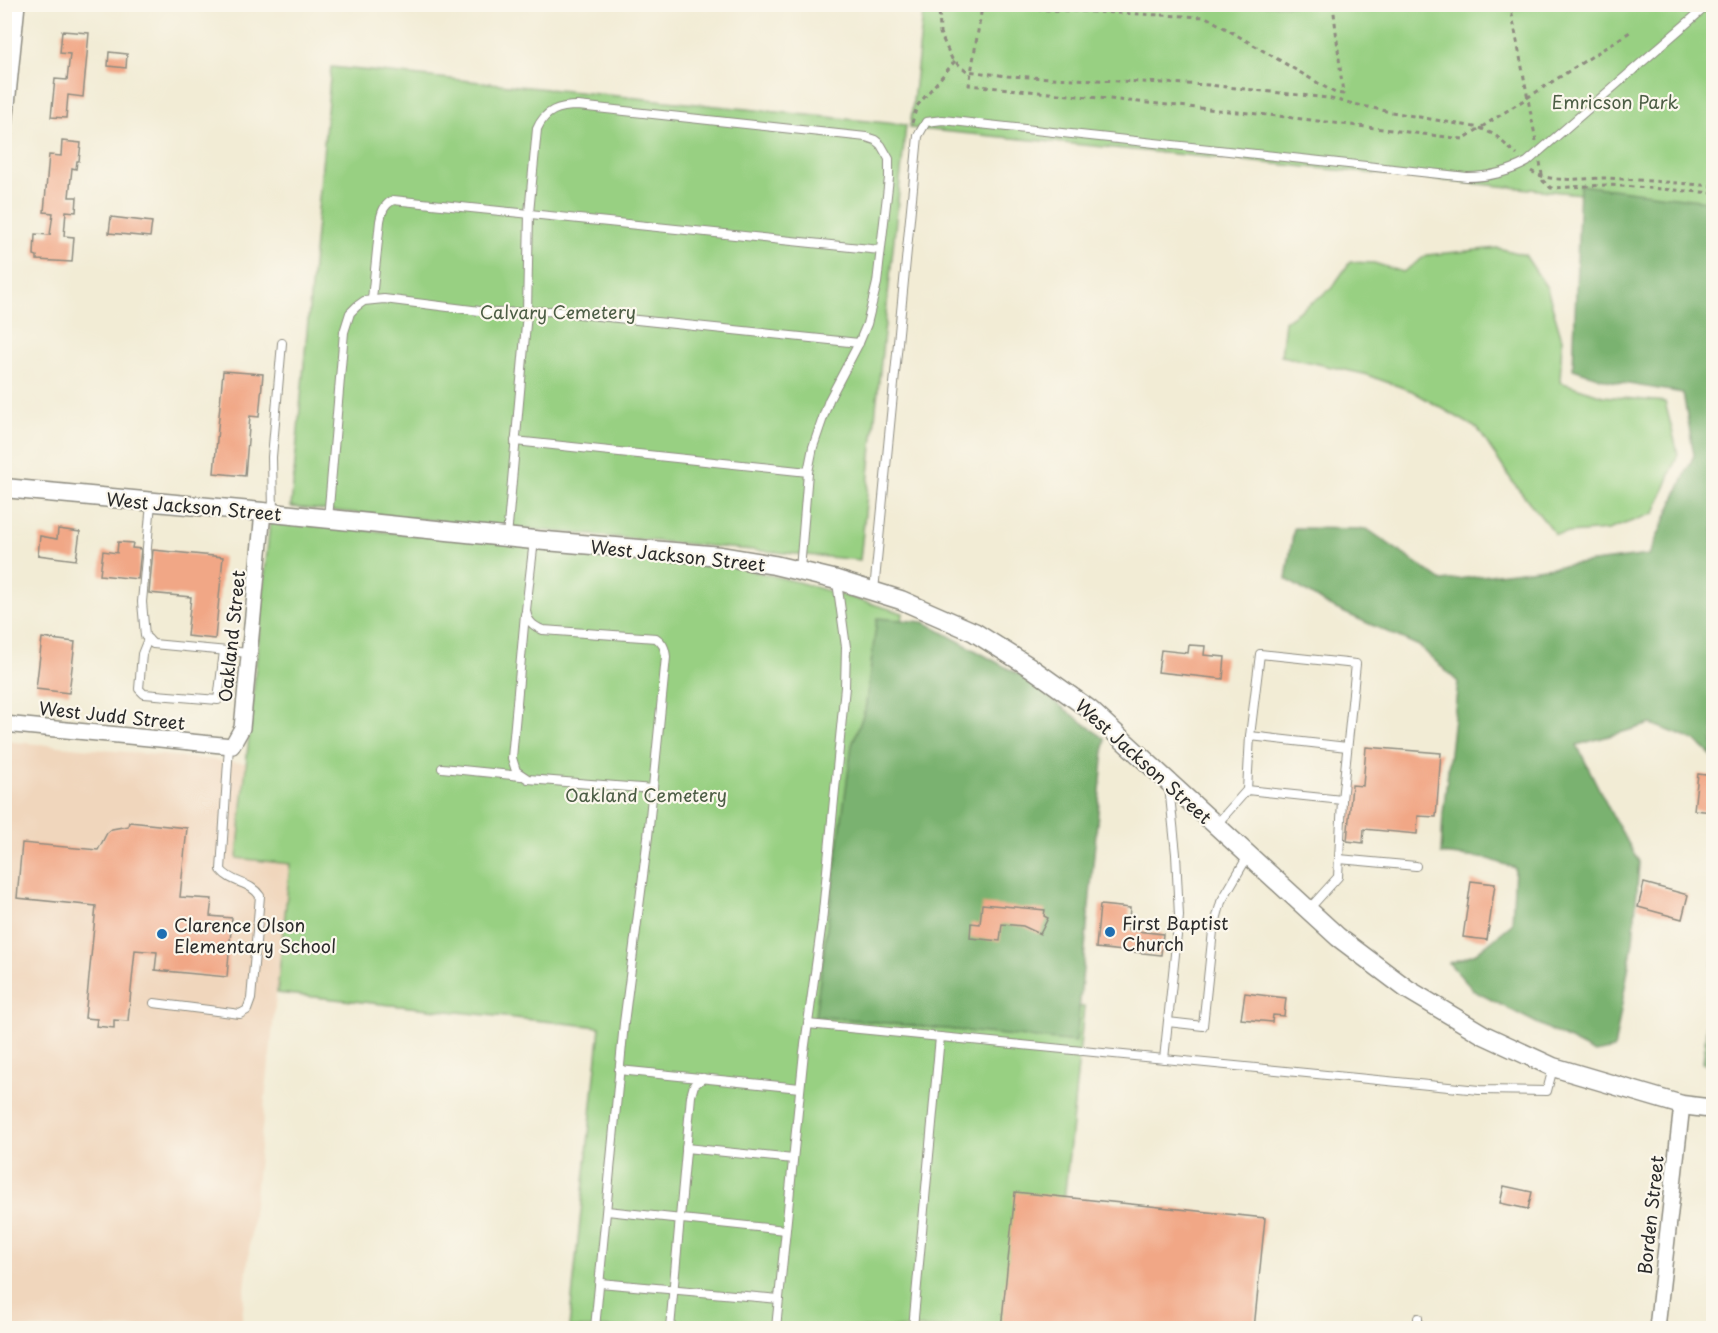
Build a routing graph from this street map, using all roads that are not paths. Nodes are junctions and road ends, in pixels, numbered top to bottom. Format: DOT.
graph roads {
  1 [pos="17,4"];
  2 [pos="1709,4"];
  3 [pos="4,135"];
  4 [pos="529,213"];
  5 [pos="880,250"];
  6 [pos="372,299"];
  7 [pos="527,313"];
  8 [pos="282,343"];
  9 [pos="859,343"];
  10 [pos="516,441"];
  11 [pos="808,472"];
  12 [pos="4,488"];
  13 [pos="151,502"];
  14 [pos="268,512"];
  15 [pos="328,519"];
  16 [pos="507,538"];
  17 [pos="534,540"];
  18 [pos="800,571"];
  19 [pos="837,580"];
  20 [pos="874,591"];
  21 [pos="526,610"];
  22 [pos="148,639"];
  23 [pos="224,651"];
  24 [pos="249,653"];
  25 [pos="4,724"];
  26 [pos="1250,736"];
  27 [pos="223,746"];
  28 [pos="1347,747"];
  29 [pos="442,768"];
  30 [pos="522,776"];
  31 [pos="1168,781"];
  32 [pos="653,789"];
  33 [pos="1247,790"];
  34 [pos="1342,800"];
  35 [pos="1216,825"];
  36 [pos="1248,854"];
  37 [pos="1339,859"];
  38 [pos="1416,866"];
  39 [pos="1309,910"];
  40 [pos="154,1003"];
  41 [pos="1168,1022"];
  42 [pos="808,1024"];
  43 [pos="940,1037"];
  44 [pos="1164,1059"];
  45 [pos="1553,1067"];
  46 [pos="619,1070"];
  47 [pos="703,1078"];
  48 [pos="800,1088"];
  49 [pos="1682,1105"];
  50 [pos="1713,1109"];
  51 [pos="686,1148"];
  52 [pos="793,1159"];
  53 [pos="607,1211"];
  54 [pos="680,1219"];
  55 [pos="785,1230"];
  56 [pos="600,1283"];
  57 [pos="674,1289"];
  58 [pos="779,1299"];
  59 [pos="1418,1318"];
  60 [pos="595,1329"];
  61 [pos="669,1329"];
  62 [pos="776,1329"];
  63 [pos="913,1329"];
  64 [pos="1418,1329"];
  65 [pos="1657,1329"];
  1 -- 3 [label="street"];
  2 -- 20 [label="lane"];
  4 -- 5 [label="lane"];
  4 -- 5 [label="lane"];
  4 -- 6 [label="lane"];
  4 -- 7 [label="lane"];
  5 -- 9 [label="lane"];
  6 -- 7 [label="lane"];
  6 -- 15 [label="lane"];
  7 -- 9 [label="lane"];
  7 -- 10 [label="lane"];
  8 -- 14 [label="lane"];
  9 -- 11 [label="lane"];
  10 -- 11 [label="lane"];
  10 -- 16 [label="lane"];
  11 -- 18 [label="lane"];
  12 -- 13 [label="street, West Jackson Street"];
  13 -- 14 [label="street, West Jackson Street"];
  13 -- 22 [label="lane"];
  14 -- 15 [label="street, West Jackson Street"];
  14 -- 24 [label="street, Oakland Street"];
  15 -- 16 [label="street, West Jackson Street"];
  16 -- 17 [label="street, West Jackson Street"];
  17 -- 18 [label="street, West Jackson Street"];
  17 -- 21 [label="lane"];
  18 -- 19 [label="street, West Jackson Street"];
  19 -- 20 [label="street, West Jackson Street"];
  19 -- 42 [label="lane"];
  20 -- 31 [label="street, West Jackson Street"];
  21 -- 30 [label="lane"];
  21 -- 32 [label="lane"];
  22 -- 23 [label="lane"];
  22 -- 23 [label="lane"];
  23 -- 24 [label="lane"];
  24 -- 27 [label="street, Oakland Street"];
  25 -- 27 [label="street, West Judd Street"];
  26 -- 28 [label="lane"];
  26 -- 28 [label="lane"];
  26 -- 33 [label="lane"];
  27 -- 40 [label="lane"];
  28 -- 34 [label="lane"];
  29 -- 30 [label="lane"];
  30 -- 32 [label="lane"];
  31 -- 35 [label="street, West Jackson Street"];
  31 -- 41 [label="lane"];
  32 -- 46 [label="lane"];
  33 -- 34 [label="lane"];
  33 -- 35 [label="lane"];
  34 -- 37 [label="lane"];
  35 -- 36 [label="street, West Jackson Street"];
  36 -- 39 [label="street, West Jackson Street"];
  36 -- 41 [label="lane"];
  37 -- 38 [label="lane"];
  37 -- 39 [label="lane"];
  39 -- 45 [label="street, West Jackson Street"];
  41 -- 44 [label="lane"];
  42 -- 43 [label="lane"];
  42 -- 48 [label="lane"];
  43 -- 44 [label="lane"];
  43 -- 63 [label="lane"];
  44 -- 45 [label="lane"];
  45 -- 49 [label="street, West Jackson Street"];
  46 -- 47 [label="lane"];
  46 -- 53 [label="lane"];
  47 -- 48 [label="lane"];
  47 -- 51 [label="lane"];
  48 -- 52 [label="lane"];
  49 -- 50 [label="street, West Jackson Street"];
  49 -- 65 [label="street, Borden Street"];
  51 -- 52 [label="lane"];
  51 -- 54 [label="lane"];
  52 -- 55 [label="lane"];
  53 -- 54 [label="lane"];
  53 -- 56 [label="lane"];
  54 -- 55 [label="lane"];
  54 -- 57 [label="lane"];
  55 -- 58 [label="lane"];
  56 -- 57 [label="lane"];
  56 -- 60 [label="lane"];
  57 -- 58 [label="lane"];
  57 -- 61 [label="lane"];
  58 -- 62 [label="lane"];
  59 -- 64 [label="lane"];
}
